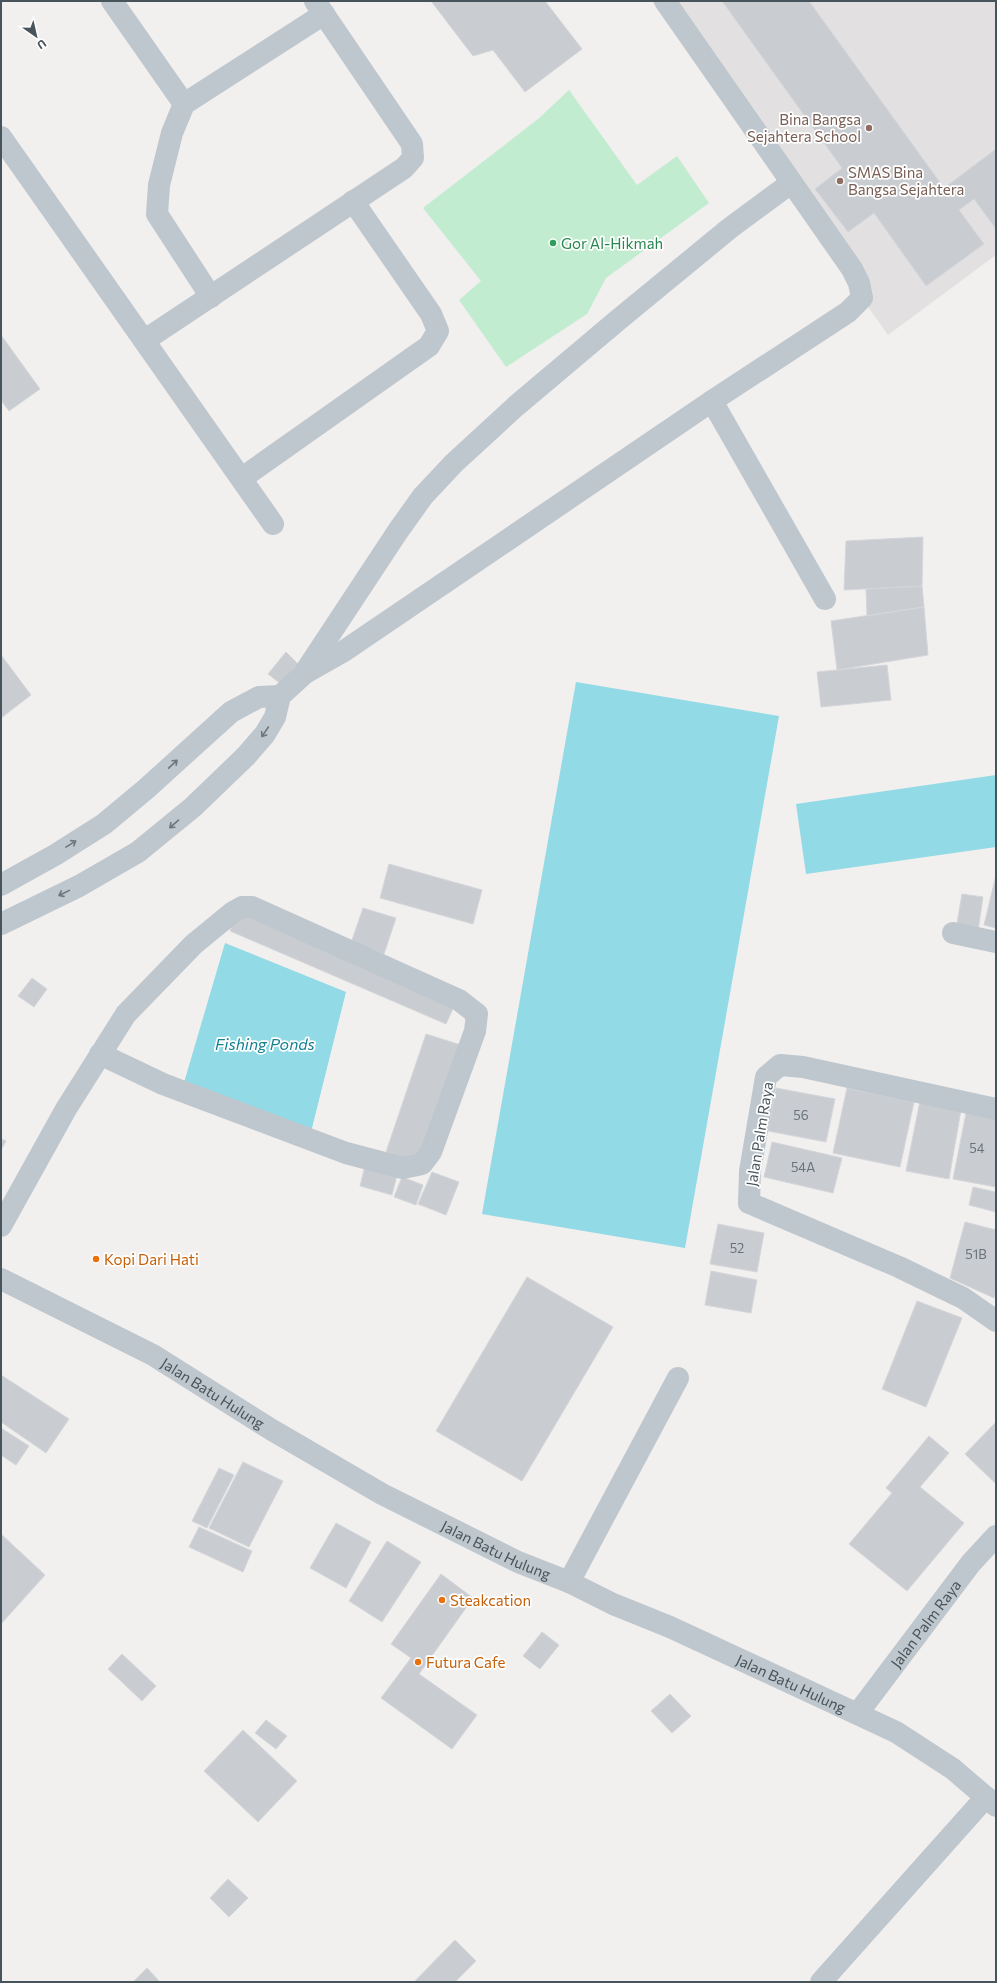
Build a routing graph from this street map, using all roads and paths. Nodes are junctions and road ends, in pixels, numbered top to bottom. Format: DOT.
graph roads {
  1 [pos="112,1"];
  2 [pos="665,1"];
  3 [pos="320,8"];
  4 [pos="184,104"];
  5 [pos="1,136"];
  6 [pos="791,183"];
  7 [pos="353,201"];
  8 [pos="211,297"];
  9 [pos="145,340"];
  10 [pos="712,401"];
  11 [pos="242,478"];
  12 [pos="273,524"];
  13 [pos="825,599"];
  14 [pos="303,674"];
  15 [pos="280,696"];
  16 [pos="1,885"];
  17 [pos="1,924"];
  18 [pos="953,933"];
  19 [pos="996,942"];
  20 [pos="100,1054"];
  21 [pos="996,1109"];
  22 [pos="1,1226"];
  23 [pos="1,1279"];
  24 [pos="996,1321"];
  25 [pos="678,1378"];
  26 [pos="996,1536"];
  27 [pos="568,1582"];
  28 [pos="858,1713"];
  29 [pos="991,1802"];
  30 [pos="821,1982"];
  1 -- 4 [label="street"];
  2 -- 6 [label="street"];
  3 -- 4 [label="street"];
  3 -- 7 [label="street"];
  4 -- 8 [label="street"];
  5 -- 9 [label="street"];
  6 -- 10 [label="street"];
  6 -- 14 [label="street"];
  7 -- 8 [label="street"];
  7 -- 11 [label="street"];
  8 -- 9 [label="street"];
  9 -- 11 [label="street"];
  10 -- 13 [label="street"];
  10 -- 14 [label="street"];
  11 -- 12 [label="street"];
  14 -- 15 [label="street"];
  16 -- 15 [label="street, one-way"];
  15 -- 17 [label="street, one-way"];
  18 -- 19 [label="street"];
  20 -- 20 [label="street"];
  20 -- 22 [label="street"];
  21 -- 24 [label="street, Jalan Palm Raya"];
  23 -- 27 [label="street, Jalan Batu Hulung"];
  25 -- 27 [label="street"];
  26 -- 28 [label="street, Jalan Palm Raya"];
  27 -- 28 [label="street, Jalan Batu Hulung"];
  28 -- 29 [label="street, Jalan Batu Hulung"];
  29 -- 30 [label="street"];
}
